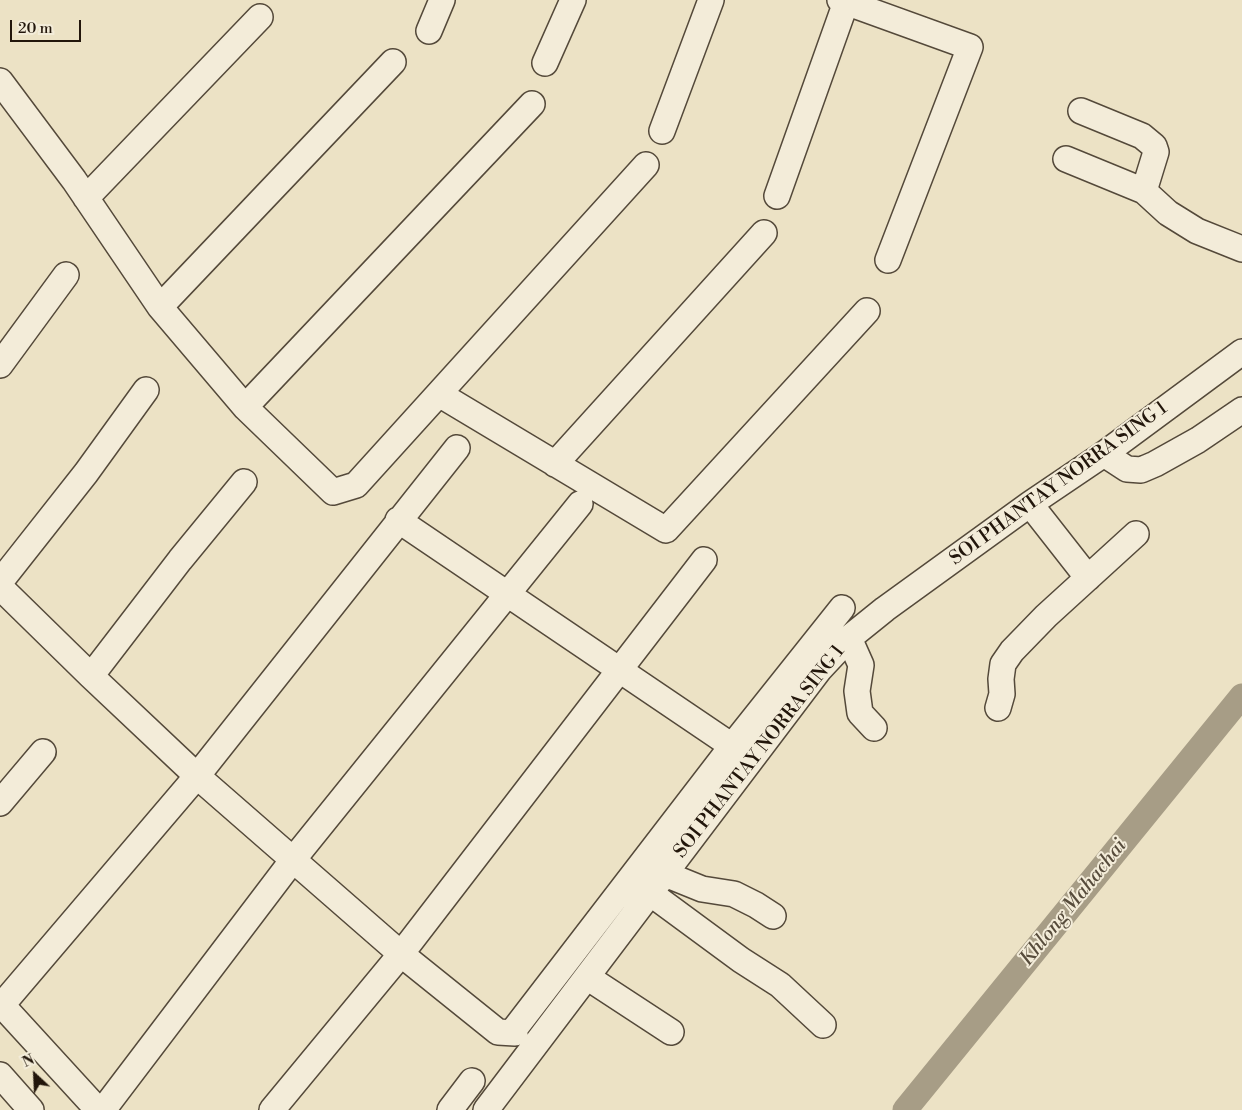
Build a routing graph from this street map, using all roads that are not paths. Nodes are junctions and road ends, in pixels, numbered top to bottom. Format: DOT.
graph roads {
  1 [pos="442,0"];
  2 [pos="573,0"];
  3 [pos="711,0"];
  4 [pos="843,1"];
  5 [pos="260,17"];
  6 [pos="429,31"];
  7 [pos="393,62"];
  8 [pos="545,64"];
  9 [pos="0,81"];
  10 [pos="532,104"];
  11 [pos="1081,111"];
  12 [pos="662,131"];
  13 [pos="1066,158"];
  14 [pos="646,165"];
  15 [pos="1144,191"];
  16 [pos="777,196"];
  17 [pos="86,198"];
  18 [pos="764,233"];
  19 [pos="1242,249"];
  20 [pos="888,260"];
  21 [pos="66,275"];
  22 [pos="160,307"];
  23 [pos="867,311"];
  24 [pos="1242,352"];
  25 [pos="0,365"];
  26 [pos="146,390"];
  27 [pos="438,394"];
  28 [pos="245,407"];
  29 [pos="1242,410"];
  30 [pos="457,448"];
  31 [pos="1104,454"];
  32 [pos="555,464"];
  33 [pos="244,482"];
  34 [pos="580,504"];
  35 [pos="1030,504"];
  36 [pos="398,520"];
  37 [pos="1136,534"];
  38 [pos="704,560"];
  39 [pos="1088,578"];
  40 [pos="0,582"];
  41 [pos="0,587"];
  42 [pos="507,593"];
  43 [pos="842,608"];
  44 [pos="849,638"];
  45 [pos="619,669"];
  46 [pos="91,676"];
  47 [pos="998,708"];
  48 [pos="874,728"];
  49 [pos="732,746"];
  50 [pos="42,752"];
  51 [pos="197,776"];
  52 [pos="0,804"];
  53 [pos="292,861"];
  54 [pos="657,884"];
  55 [pos="773,916"];
  56 [pos="401,954"];
  57 [pos="587,977"];
  58 [pos="1,1004"];
  59 [pos="823,1024"];
  60 [pos="671,1032"];
  61 [pos="0,1075"];
  62 [pos="472,1082"];
  63 [pos="32,1110"];
  64 [pos="98,1110"];
  65 [pos="103,1110"];
  66 [pos="272,1110"];
  67 [pos="450,1110"];
  68 [pos="486,1110"];
  1 -- 6 [label="street"];
  2 -- 8 [label="street"];
  3 -- 12 [label="street"];
  4 -- 16 [label="street"];
  4 -- 20 [label="street"];
  5 -- 17 [label="street"];
  7 -- 22 [label="street"];
  9 -- 17 [label="street"];
  10 -- 28 [label="street"];
  11 -- 15 [label="street"];
  13 -- 15 [label="street"];
  14 -- 27 [label="street"];
  15 -- 19 [label="street"];
  17 -- 22 [label="street"];
  18 -- 32 [label="street"];
  21 -- 25 [label="street"];
  22 -- 28 [label="street"];
  23 -- 32 [label="street"];
  24 -- 31 [label="street, SOI PHANTAY NORRA SING 1"];
  26 -- 40 [label="street"];
  27 -- 28 [label="street"];
  27 -- 32 [label="street"];
  29 -- 31 [label="street"];
  30 -- 36 [label="street"];
  31 -- 35 [label="street, SOI PHANTAY NORRA SING 1"];
  33 -- 46 [label="street"];
  34 -- 42 [label="street"];
  35 -- 39 [label="street"];
  35 -- 44 [label="street, SOI PHANTAY NORRA SING 1"];
  36 -- 42 [label="street"];
  36 -- 51 [label="street"];
  37 -- 39 [label="street"];
  38 -- 45 [label="street"];
  39 -- 47 [label="street"];
  41 -- 46 [label="street"];
  42 -- 45 [label="street"];
  42 -- 53 [label="street"];
  43 -- 49 [label="street"];
  44 -- 48 [label="street"];
  44 -- 54 [label="street, SOI PHANTAY NORRA SING 1"];
  45 -- 49 [label="street"];
  45 -- 56 [label="street"];
  46 -- 51 [label="street"];
  49 -- 56 [label="street"];
  50 -- 52 [label="street"];
  51 -- 53 [label="street"];
  51 -- 58 [label="street"];
  53 -- 56 [label="street"];
  53 -- 65 [label="street"];
  54 -- 55 [label="street"];
  54 -- 57 [label="street, SOI PHANTAY NORRA SING 1"];
  54 -- 59 [label="street"];
  56 -- 66 [label="street"];
  57 -- 60 [label="street"];
  57 -- 68 [label="street, SOI PHANTAY NORRA SING 1"];
  58 -- 64 [label="street"];
  61 -- 63 [label="street"];
  62 -- 67 [label="street"];
}
